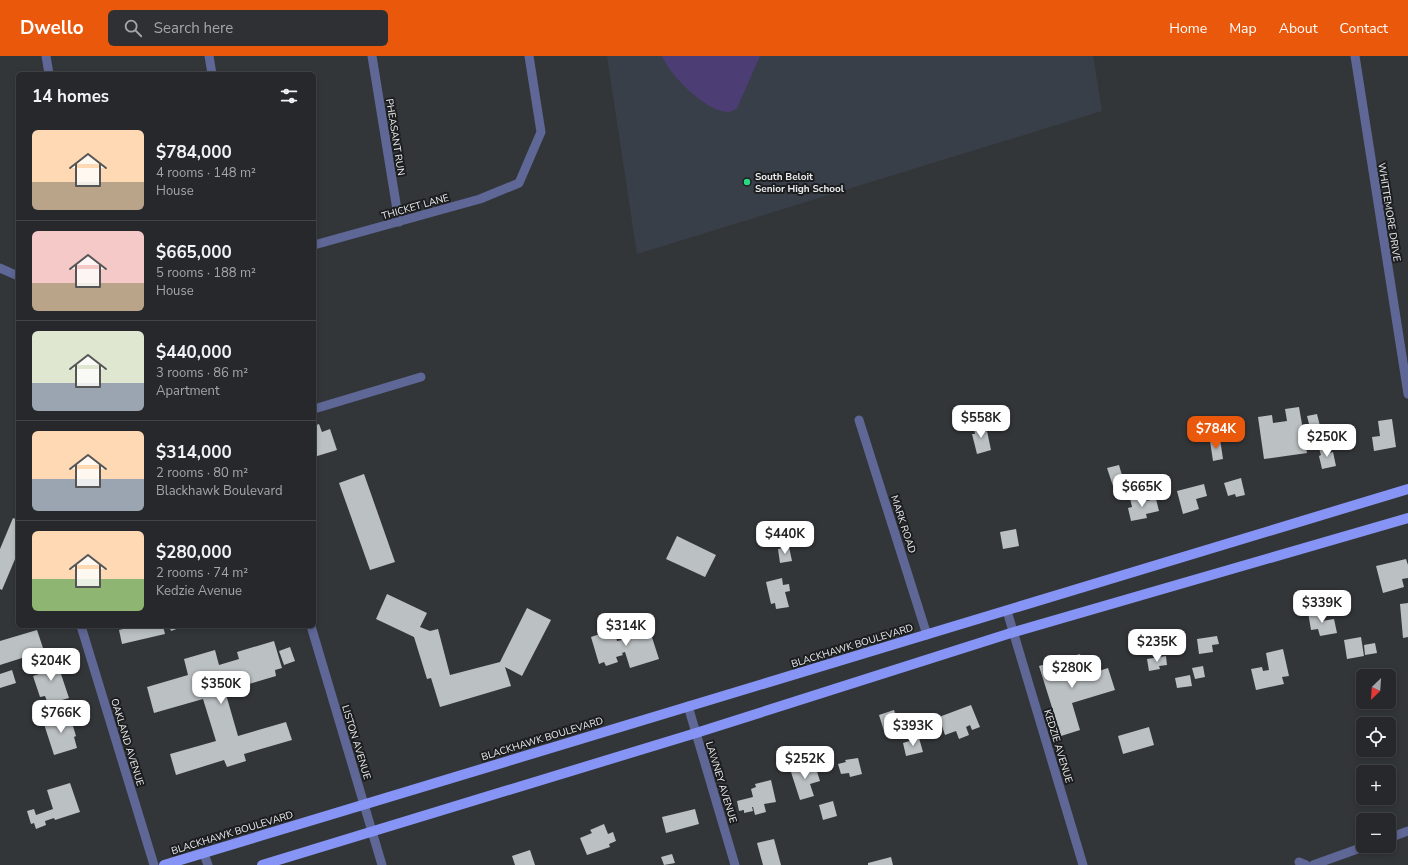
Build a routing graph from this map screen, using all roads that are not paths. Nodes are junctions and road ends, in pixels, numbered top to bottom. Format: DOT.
graph roads {
  1 [pos="46,56"];
  2 [pos="209,56"];
  3 [pos="372,56"];
  4 [pos="529,56"];
  5 [pos="1355,56"];
  6 [pos="49,72"];
  7 [pos="212,72"];
  8 [pos="399,222"];
  9 [pos="316,244"];
  10 [pos="0,268"];
  11 [pos="16,275"];
  12 [pos="421,377"];
  13 [pos="1408,394"];
  14 [pos="316,408"];
  15 [pos="859,420"];
  16 [pos="1408,489"];
  17 [pos="1408,518"];
  18 [pos="1007,611"];
  19 [pos="82,628"];
  20 [pos="312,628"];
  21 [pos="1014,632"];
  22 [pos="927,635"];
  23 [pos="688,706"];
  24 [pos="696,733"];
  25 [pos="364,804"];
  26 [pos="1408,831"];
  27 [pos="372,832"];
  28 [pos="1396,835"];
  29 [pos="1356,850"];
  30 [pos="204,854"];
  31 [pos="154,865"];
  32 [pos="164,865"];
  33 [pos="208,865"];
  34 [pos="262,865"];
  35 [pos="382,865"];
  36 [pos="736,865"];
  37 [pos="1083,865"];
  38 [pos="1313,865"];
  1 -- 6 [label="street"];
  2 -- 7 [label="street"];
  3 -- 8 [label="street, PHEASANT RUN"];
  4 -- 8 [label="street, THICKET LANE"];
  5 -- 13 [label="street, WHITTEMORE DRIVE"];
  8 -- 9 [label="street, THICKET LANE"];
  10 -- 11 [label="street"];
  12 -- 14 [label="street"];
  15 -- 22 [label="street, MARK ROAD"];
  16 -- 18 [label="main road, BLACKHAWK BOULEVARD"];
  17 -- 21 [label="main road"];
  18 -- 21 [label="street, KEDZIE AVENUE"];
  18 -- 22 [label="main road, BLACKHAWK BOULEVARD"];
  19 -- 31 [label="street, OAKLAND AVENUE"];
  20 -- 25 [label="street, LISTON AVENUE"];
  21 -- 24 [label="main road"];
  21 -- 37 [label="street, KEDZIE AVENUE"];
  22 -- 23 [label="main road, BLACKHAWK BOULEVARD"];
  23 -- 24 [label="street, LAWNEY AVENUE"];
  23 -- 25 [label="main road, BLACKHAWK BOULEVARD"];
  24 -- 27 [label="main road"];
  24 -- 36 [label="street, LAWNEY AVENUE"];
  25 -- 27 [label="street, LISTON AVENUE"];
  25 -- 30 [label="main road, BLACKHAWK BOULEVARD"];
  26 -- 28 [label="street"];
  27 -- 34 [label="main road"];
  27 -- 35 [label="street, LISTON AVENUE"];
  29 -- 38 [label="street"];
  30 -- 32 [label="main road, BLACKHAWK BOULEVARD"];
  30 -- 33 [label="street"];
}
